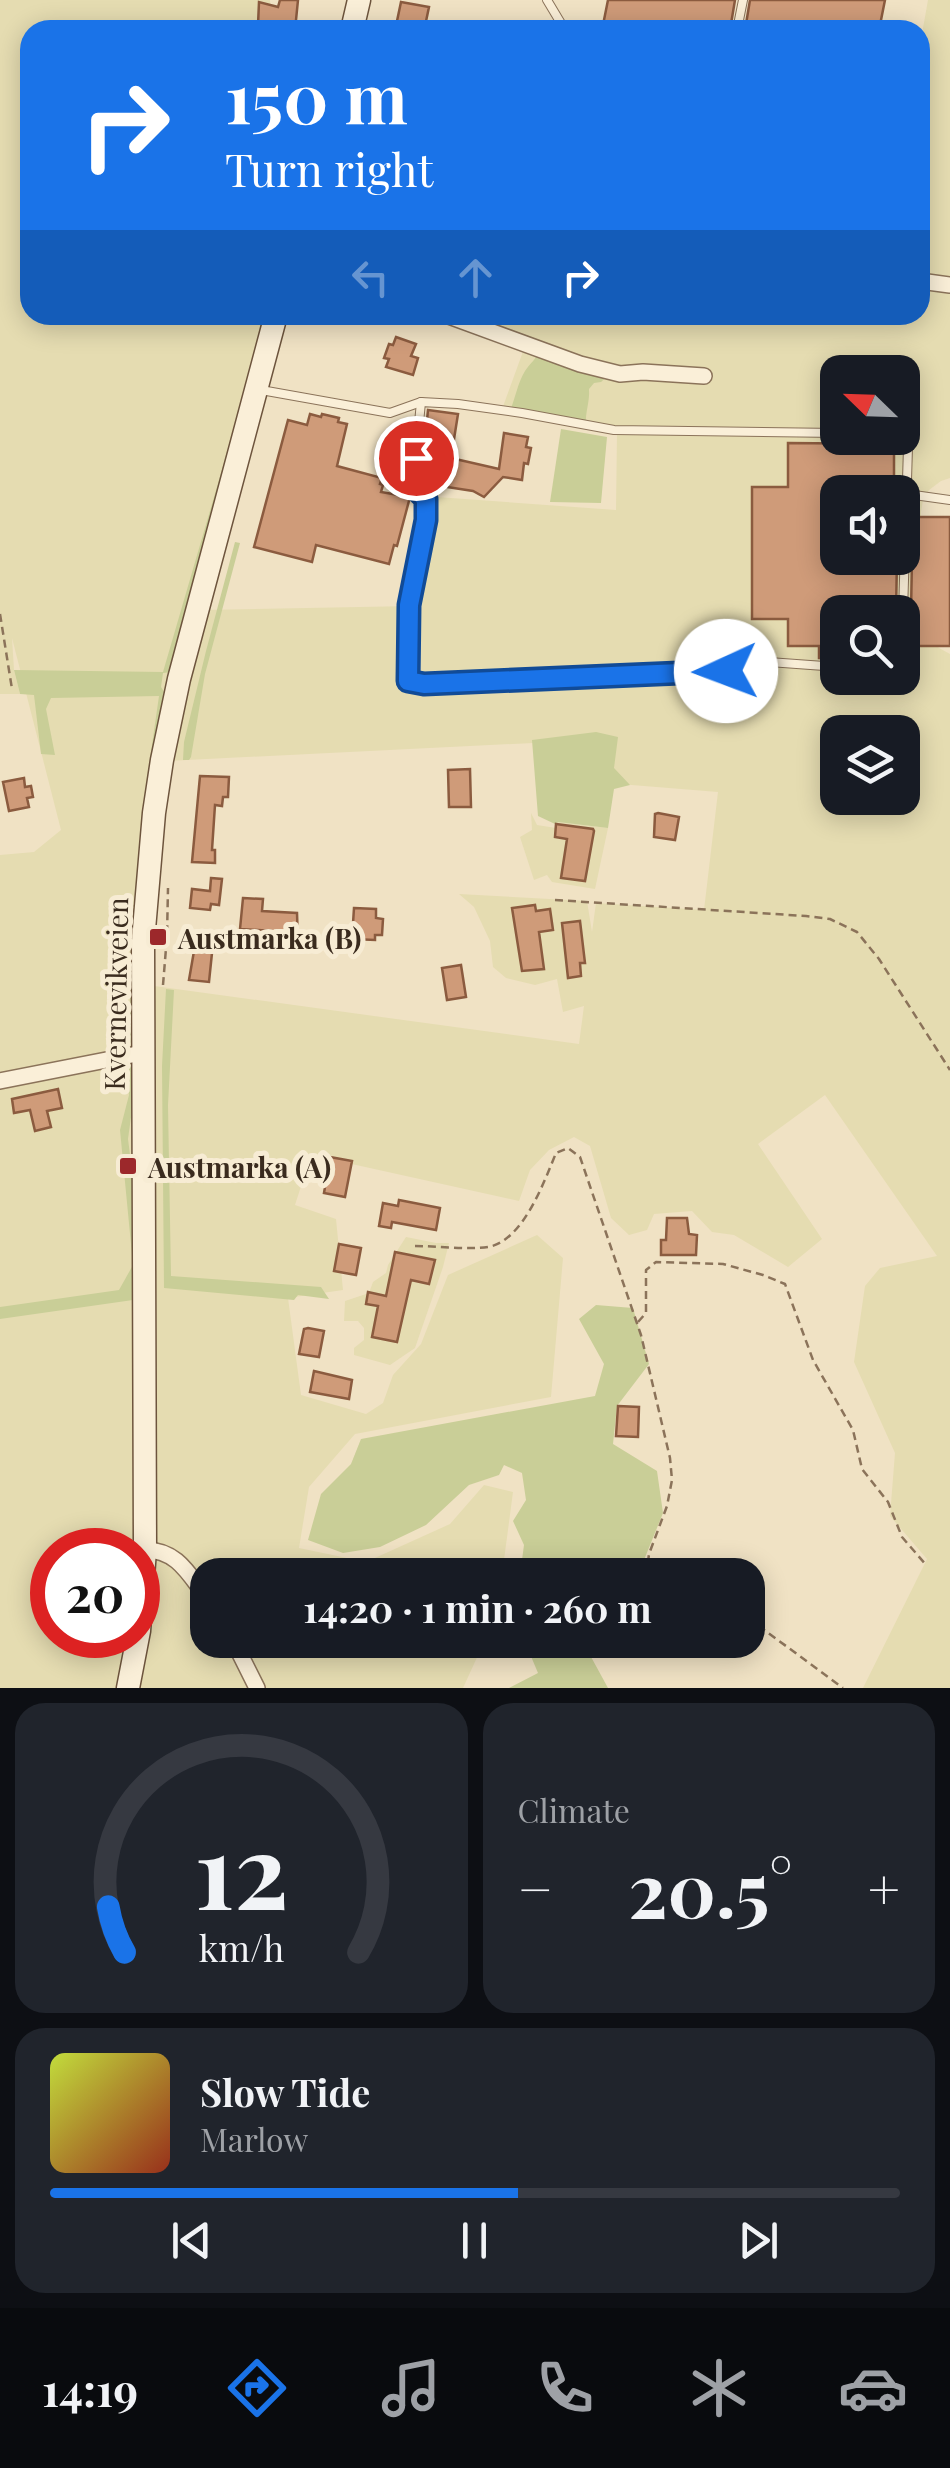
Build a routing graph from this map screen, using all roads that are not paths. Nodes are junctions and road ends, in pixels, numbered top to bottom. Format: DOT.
graph roads {
  1 [pos="273,325"];
  2 [pos="467,325"];
  3 [pos="704,376"];
  4 [pos="257,389"];
  5 [pos="421,402"];
  6 [pos="820,432"];
  7 [pos="920,496"];
  8 [pos="950,500"];
  9 [pos="820,666"];
  10 [pos="142,1053"];
  11 [pos="0,1081"];
  12 [pos="145,1528"];
  13 [pos="160,1551"];
  14 [pos="190,1575"];
  15 [pos="134,1658"];
  16 [pos="242,1658"];
  17 [pos="128,1688"];
  18 [pos="257,1688"];
  1 -- 4 [label="main road, Kvernevikveien"];
  2 -- 3 [label="street"];
  4 -- 5 [label="lane"];
  4 -- 10 [label="main road, Kvernevikveien"];
  5 -- 6 [label="lane"];
  5 -- 9 [label="lane"];
  7 -- 8 [label="lane"];
  10 -- 11 [label="street"];
  10 -- 12 [label="main road, Kvernevikveien"];
  13 -- 14 [label="street"];
  15 -- 17 [label="main road, Kvernevikveien"];
  16 -- 18 [label="street"];
}
